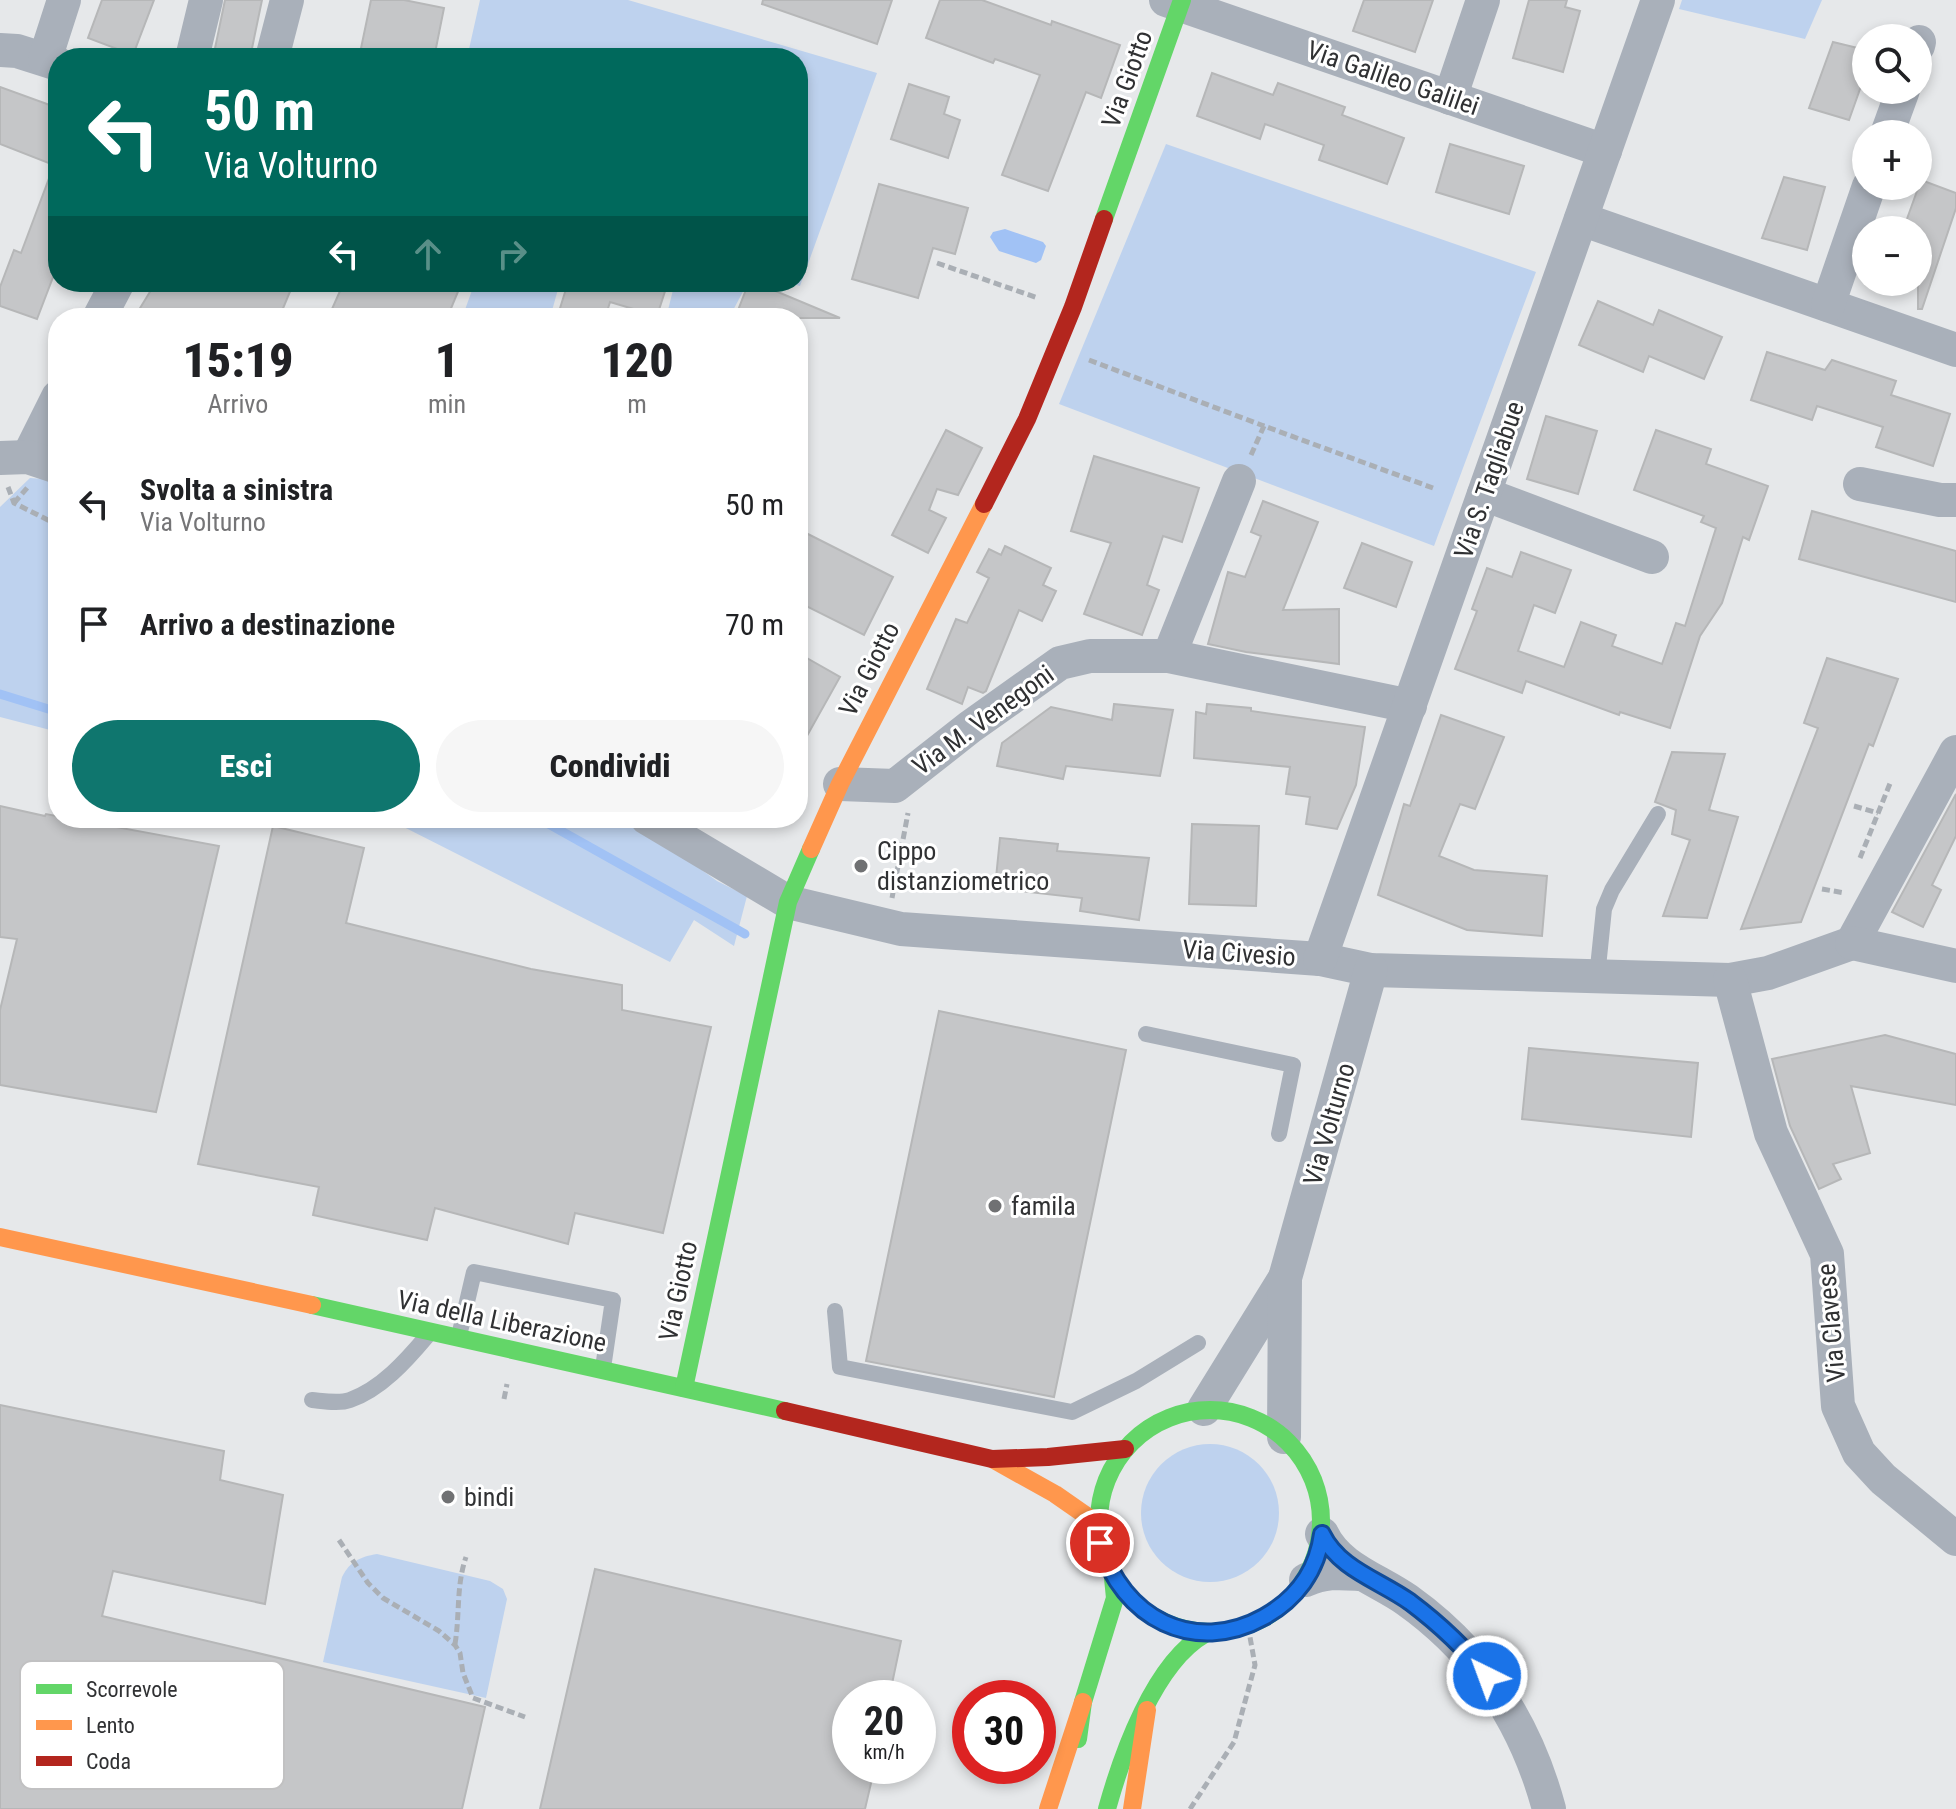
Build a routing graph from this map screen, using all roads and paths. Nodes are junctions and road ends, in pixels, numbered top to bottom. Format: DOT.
graph roads {
  1 [pos="64,0"];
  2 [pos="206,0"];
  3 [pos="287,0"];
  4 [pos="1483,0"];
  5 [pos="1658,0"];
  6 [pos="1176,2"];
  7 [pos="55,48"];
  8 [pos="194,48"];
  9 [pos="275,48"];
  10 [pos="0,50"];
  11 [pos="48,61"];
  12 [pos="1450,98"];
  13 [pos="1605,151"];
  14 [pos="1864,200"];
  15 [pos="1581,219"];
  16 [pos="937,263"];
  17 [pos="1828,305"];
  18 [pos="1073,307"];
  19 [pos="1056,348"];
  20 [pos="1956,350"];
  21 [pos="48,416"];
  22 [pos="1264,426"];
  23 [pos="23,465"];
  24 [pos="1239,481"];
  25 [pos="1860,484"];
  26 [pos="1433,488"];
  27 [pos="1484,494"];
  28 [pos="1956,500"];
  29 [pos="48,520"];
  30 [pos="1652,557"];
  31 [pos="1169,656"];
  32 [pos="1410,706"];
  33 [pos="1956,752"];
  34 [pos="916,769"];
  35 [pos="1891,781"];
  36 [pos="840,784"];
  37 [pos="1854,806"];
  38 [pos="1878,813"];
  39 [pos="1658,814"];
  40 [pos="664,828"];
  41 [pos="1856,867"];
  42 [pos="1850,881"];
  43 [pos="1822,889"];
  44 [pos="788,902"];
  45 [pos="887,926"];
  46 [pos="1852,943"];
  47 [pos="1320,959"];
  48 [pos="1956,966"];
  49 [pos="1371,970"];
  50 [pos="1597,977"];
  51 [pos="1730,980"];
  52 [pos="1146,1034"];
  53 [pos="1279,1134"];
  54 [pos="0,1237"];
  55 [pos="1285,1278"];
  56 [pos="835,1311"];
  57 [pos="430,1332"];
  58 [pos="459,1338"];
  59 [pos="1198,1343"];
  60 [pos="603,1370"];
  61 [pos="684,1388"];
  62 [pos="312,1400"];
  63 [pos="1204,1409"];
  64 [pos="1284,1437"];
  65 [pos="1125,1449"];
  66 [pos="992,1459"];
  67 [pos="1098,1524"];
  68 [pos="1322,1534"];
  69 [pos="1956,1539"];
  70 [pos="339,1540"];
  71 [pos="466,1557"];
  72 [pos="1361,1574"];
  73 [pos="1113,1578"];
  74 [pos="1306,1580"];
  75 [pos="1248,1626"];
  76 [pos="1205,1634"];
  77 [pos="455,1645"];
  78 [pos="1083,1702"];
  79 [pos="1147,1710"];
  80 [pos="525,1717"];
  81 [pos="1048,1809"];
  82 [pos="1068,1809"];
  83 [pos="1107,1809"];
  84 [pos="1132,1809"];
  85 [pos="1190,1809"];
  86 [pos="1549,1809"];
  1 -- 7 [label="street"];
  2 -- 8 [label="street"];
  3 -- 9 [label="street"];
  4 -- 12 [label="street"];
  5 -- 13 [label="street, Via S. Tagliabue"];
  6 -- 12 [label="street, Via Galileo Galilei"];
  6 -- 18 [label="main road, Via Giotto"];
  10 -- 11 [label="street"];
  12 -- 13 [label="street, Via Galileo Galilei"];
  13 -- 15 [label="street, Via S. Tagliabue"];
  14 -- 17 [label="street"];
  15 -- 17 [label="street"];
  15 -- 27 [label="street, Via S. Tagliabue"];
  16 -- 18 [label="path"];
  17 -- 20 [label="street"];
  18 -- 19 [label="main road, Via Giotto"];
  19 -- 22 [label="path"];
  19 -- 36 [label="main road, Via Giotto"];
  21 -- 23 [label="street"];
  22 -- 24 [label="path"];
  22 -- 26 [label="path"];
  23 -- 29 [label="path"];
  24 -- 31 [label="street"];
  25 -- 28 [label="street"];
  27 -- 30 [label="street"];
  27 -- 32 [label="street, Via S. Tagliabue"];
  31 -- 32 [label="street, Via M. Venegoni"];
  31 -- 34 [label="street, Via M. Venegoni"];
  32 -- 47 [label="street, Via S. Tagliabue"];
  33 -- 46 [label="street"];
  34 -- 36 [label="street, Via M. Venegoni"];
  34 -- 45 [label="path"];
  35 -- 38 [label="path"];
  36 -- 44 [label="main road, Via Giotto"];
  37 -- 38 [label="path"];
  38 -- 41 [label="path"];
  39 -- 50 [label="lane"];
  40 -- 44 [label="street, Via Civesio"];
  42 -- 43 [label="path"];
  44 -- 45 [label="street, Via Civesio"];
  44 -- 61 [label="main road, Via Giotto"];
  45 -- 47 [label="street, Via Civesio"];
  46 -- 48 [label="street"];
  46 -- 51 [label="street, Via Civesio"];
  47 -- 49 [label="street, Via Civesio"];
  49 -- 50 [label="street, Via Civesio"];
  49 -- 55 [label="street, Via Volturno"];
  50 -- 51 [label="street, Via Civesio"];
  51 -- 69 [label="street, Via Clavese"];
  52 -- 53 [label="lane"];
  54 -- 57 [label="main road, Via della Liberazione"];
  55 -- 63 [label="street, Via Volturno"];
  55 -- 64 [label="street, Via Volturno"];
  56 -- 59 [label="lane"];
  57 -- 58 [label="main road, Via della Liberazione"];
  57 -- 62 [label="lane"];
  58 -- 60 [label="main road, Via della Liberazione"];
  58 -- 60 [label="lane"];
  60 -- 61 [label="main road, Via della Liberazione"];
  61 -- 66 [label="main road, Via della Liberazione"];
  63 -- 64 [label="main road"];
  63 -- 65 [label="main road"];
  64 -- 68 [label="main road"];
  65 -- 66 [label="main road, Via della Liberazione"];
  65 -- 67 [label="main road"];
  66 -- 67 [label="main road, Via della Liberazione"];
  67 -- 73 [label="main road"];
  68 -- 72 [label="street"];
  68 -- 74 [label="main road"];
  70 -- 77 [label="path"];
  71 -- 77 [label="path"];
  72 -- 74 [label="street"];
  72 -- 86 [label="street"];
  73 -- 76 [label="main road"];
  73 -- 78 [label="main road"];
  74 -- 75 [label="main road"];
  75 -- 76 [label="main road"];
  75 -- 85 [label="path"];
  76 -- 79 [label="main road"];
  77 -- 80 [label="path"];
  78 -- 81 [label="main road"];
  78 -- 82 [label="main road"];
  79 -- 83 [label="main road"];
  79 -- 84 [label="main road"];
}
